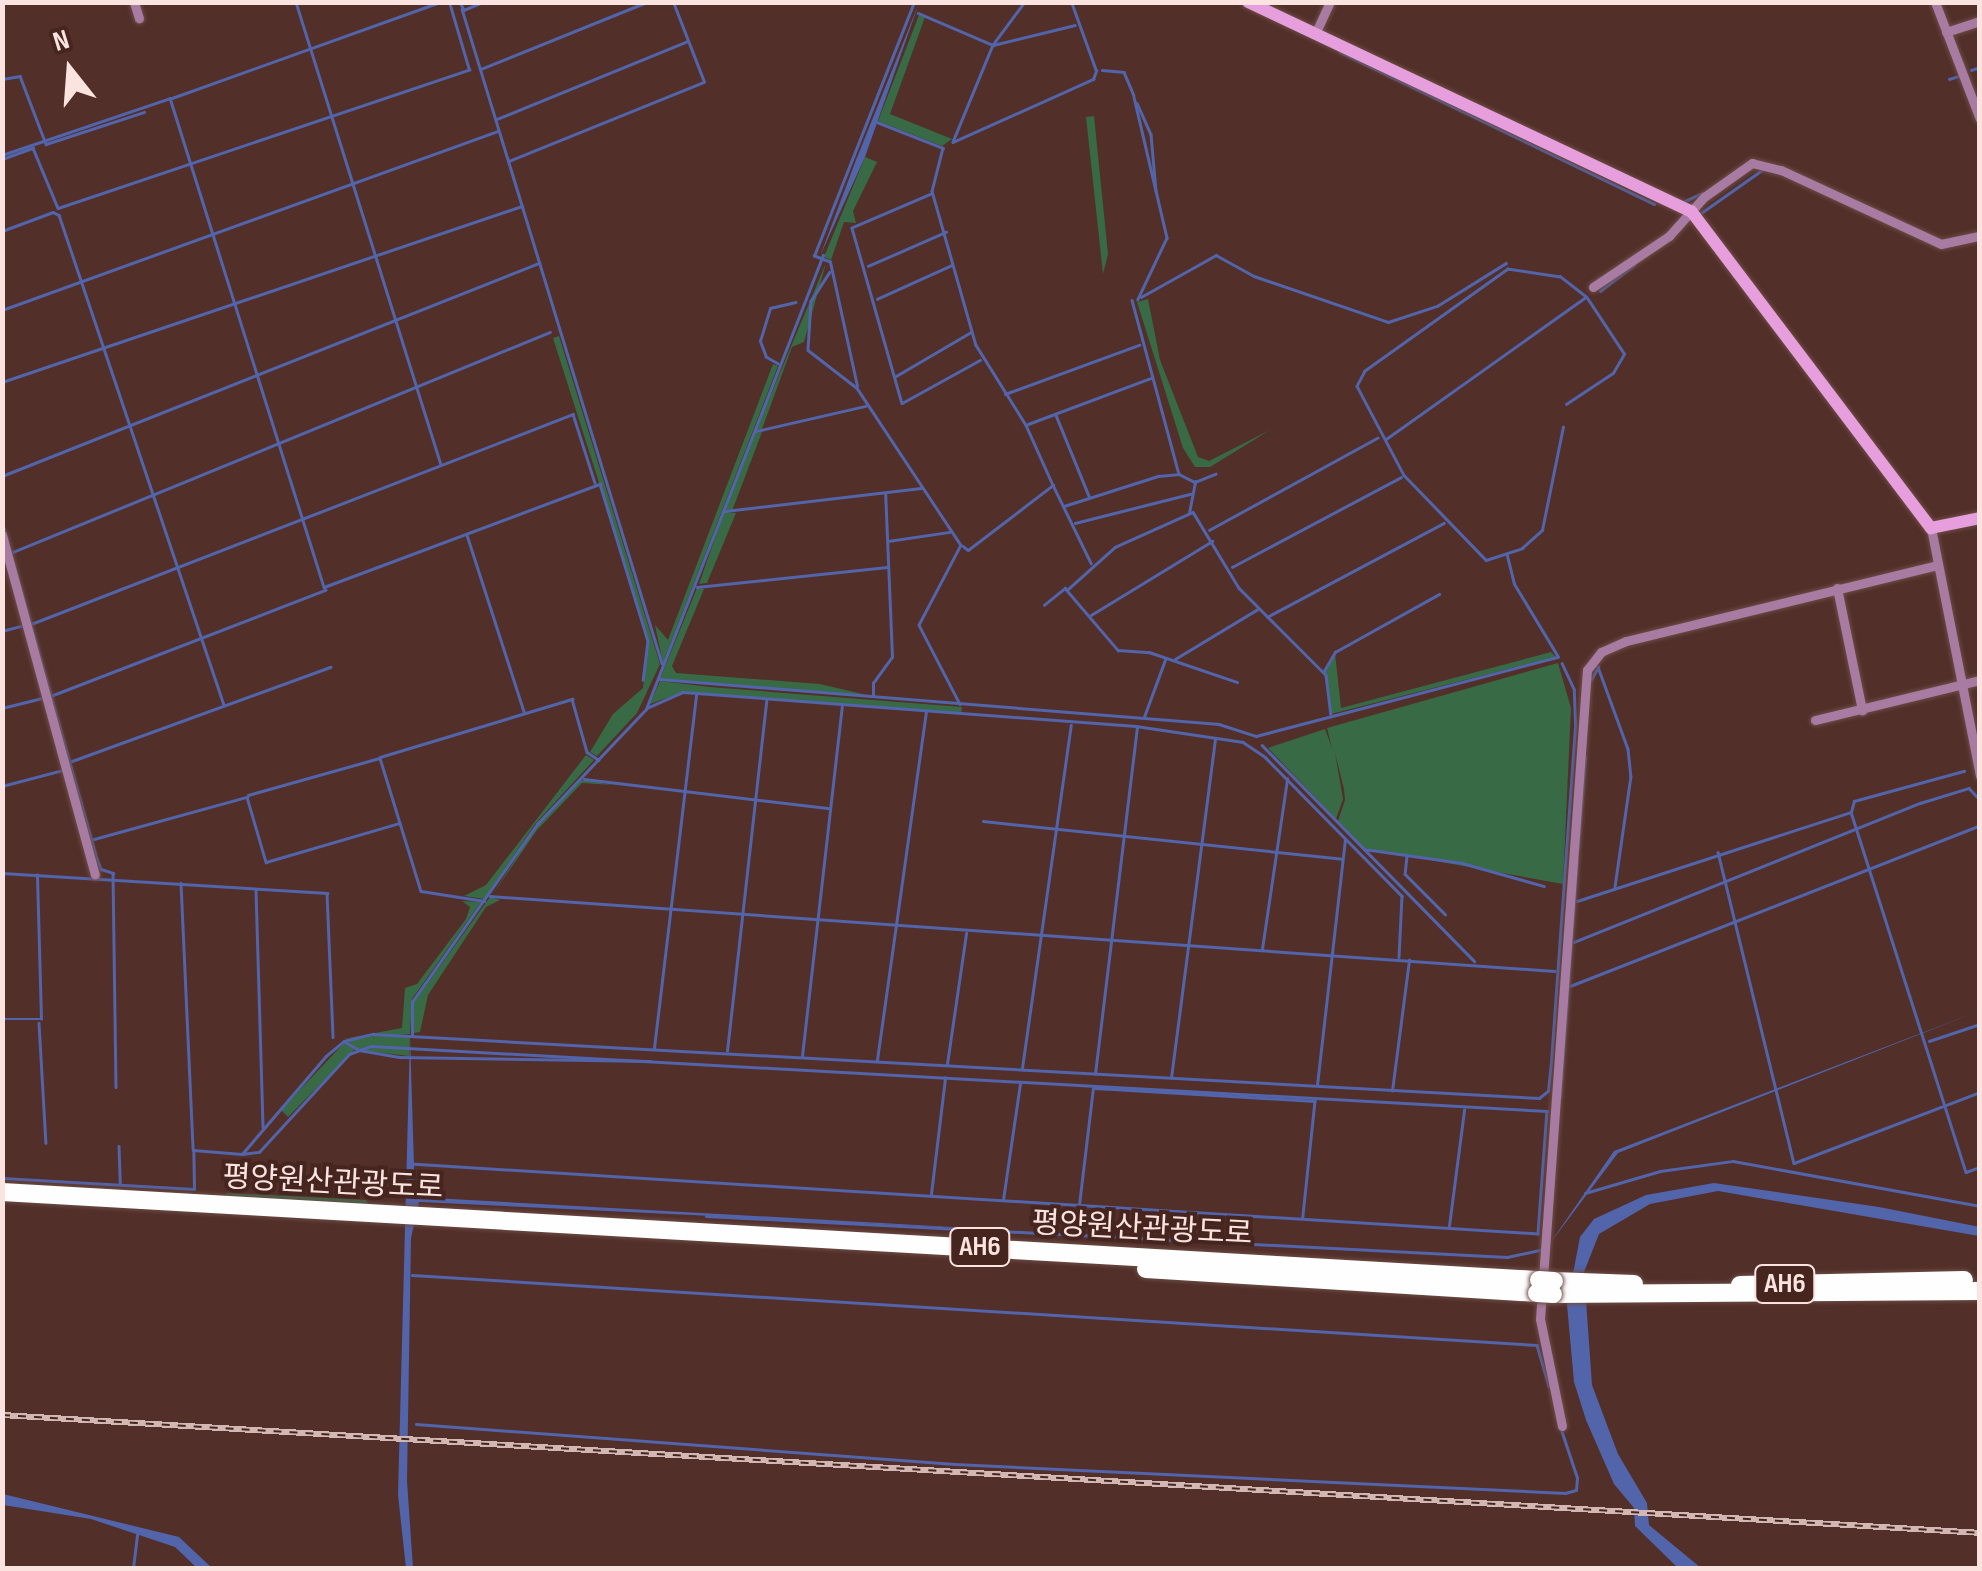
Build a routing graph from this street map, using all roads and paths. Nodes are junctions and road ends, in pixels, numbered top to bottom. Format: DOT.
graph roads {
  1 [pos="134,2"];
  2 [pos="1248,2"];
  3 [pos="1330,2"];
  4 [pos="1935,2"];
  5 [pos="139,18"];
  6 [pos="1980,21"];
  7 [pos="1946,32"];
  8 [pos="1315,34"];
  9 [pos="1980,120"];
  10 [pos="1691,211"];
  11 [pos="1980,236"];
  12 [pos="1593,287"];
  13 [pos="1980,518"];
  14 [pos="1931,528"];
  15 [pos="2,535"];
  16 [pos="1938,564"];
  17 [pos="1837,588"];
  18 [pos="1980,680"];
  19 [pos="1960,684"];
  20 [pos="1862,710"];
  21 [pos="1815,720"];
  22 [pos="1980,774"];
  23 [pos="95,874"];
  24 [pos="2,1192"];
  25 [pos="2,1201"];
  26 [pos="398,1219"];
  27 [pos="1980,1280"];
  28 [pos="1592,1289"];
  29 [pos="1980,1291"];
  30 [pos="1562,1426"];
  1 -- 5 [label="street"];
  2 -- 8 [label="street"];
  3 -- 8 [label="street"];
  4 -- 7 [label="street"];
  6 -- 7 [label="street"];
  7 -- 9 [label="street"];
  8 -- 10 [label="street"];
  10 -- 11 [label="street"];
  10 -- 12 [label="street"];
  10 -- 14 [label="street"];
  13 -- 14 [label="street"];
  14 -- 16 [label="street"];
  15 -- 23 [label="street"];
  16 -- 17 [label="street"];
  16 -- 19 [label="street"];
  17 -- 20 [label="street"];
  17 -- 30 [label="street"];
  18 -- 19 [label="street"];
  19 -- 20 [label="street"];
  19 -- 22 [label="street"];
  20 -- 21 [label="street"];
  24 -- 26 [label="highway, 평양원산관광도로 / AH6"];
  25 -- 26 [label="highway"];
  26 -- 28 [label="highway, 평양원산관광도로 / AH6"];
  27 -- 28 [label="highway, 평양원산관광도로 / AH6"];
  28 -- 29 [label="highway"];
}
